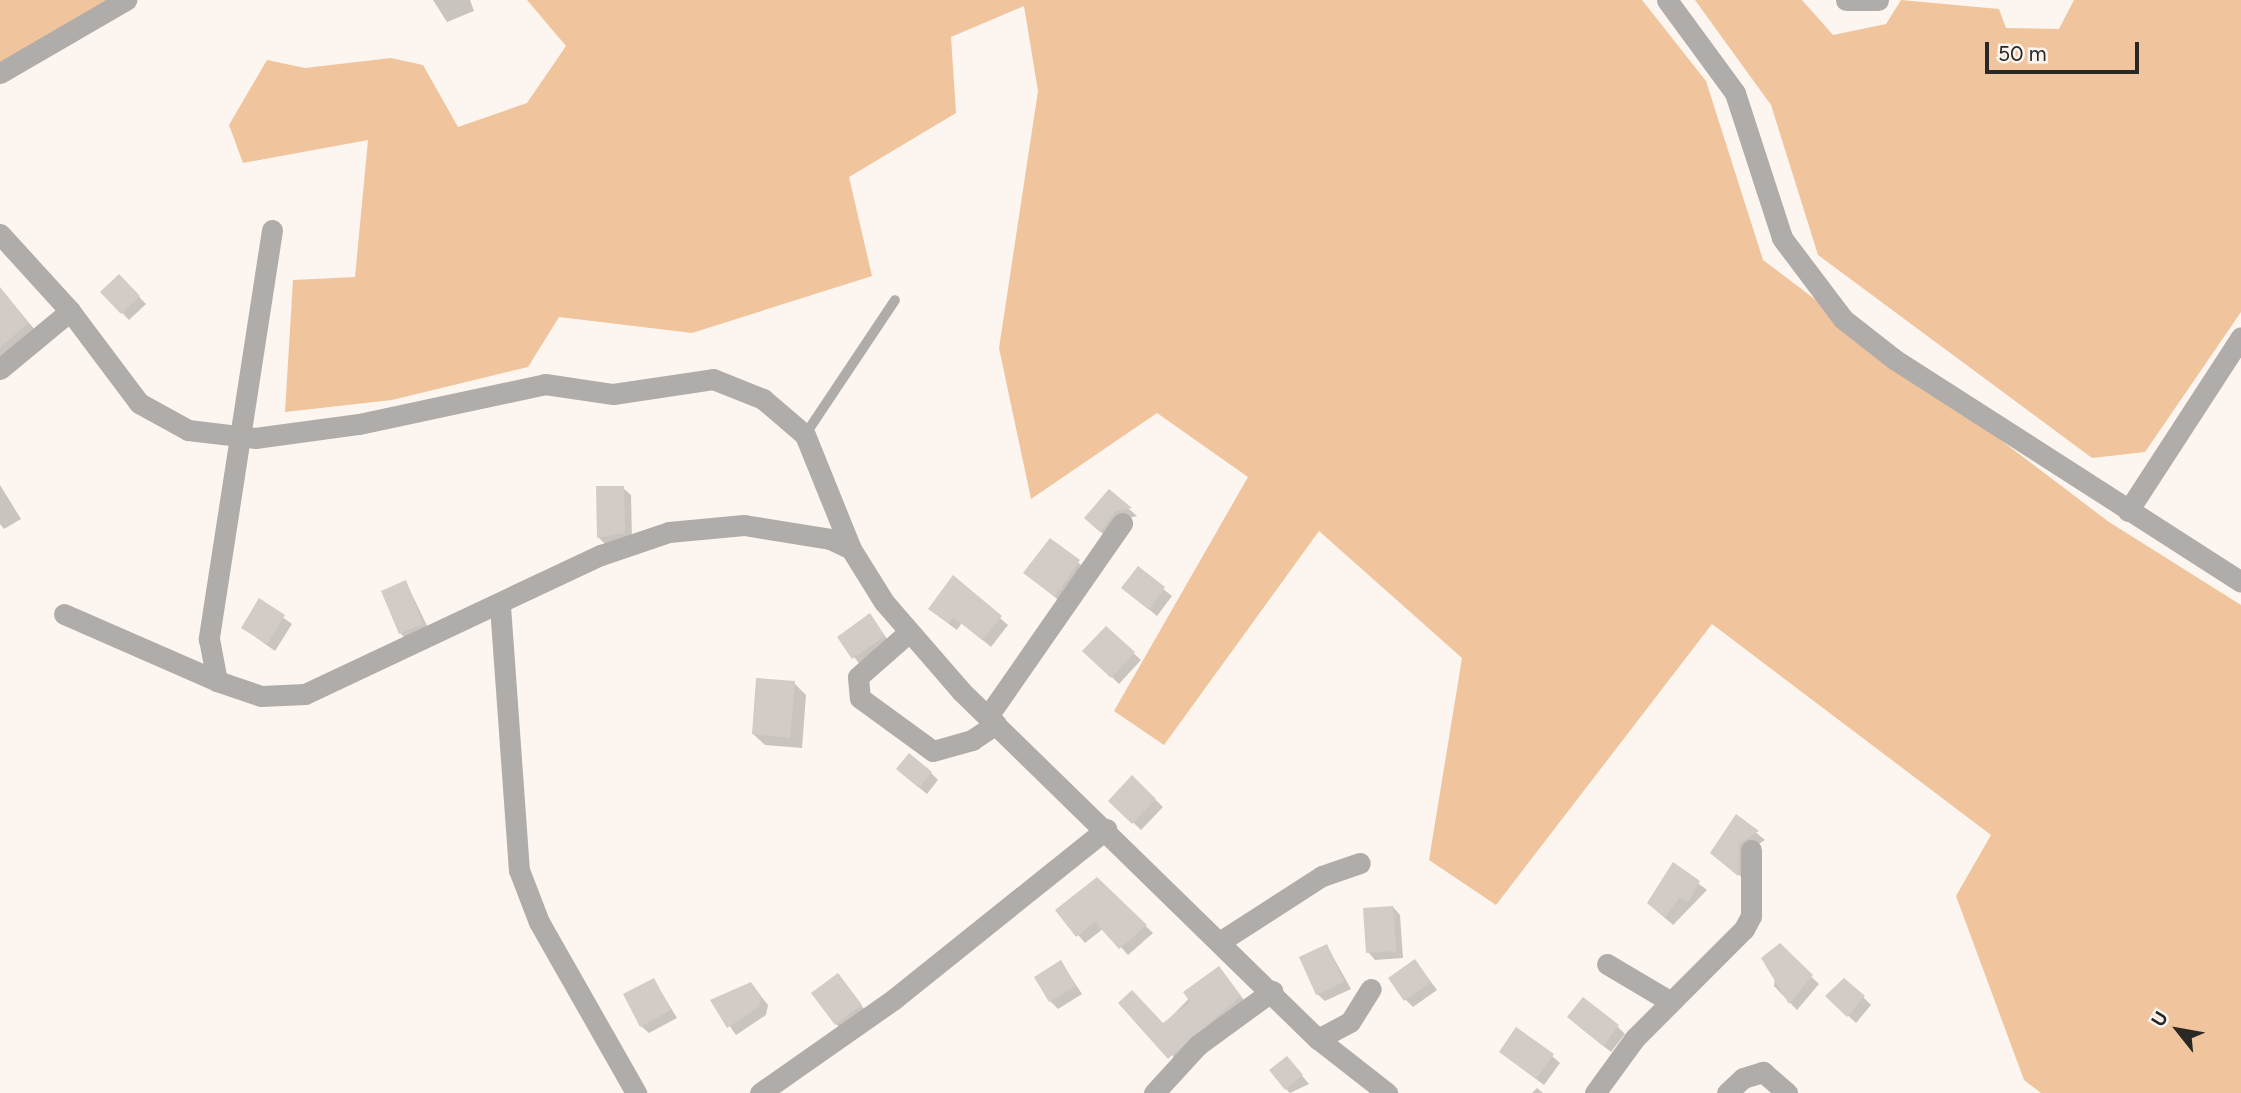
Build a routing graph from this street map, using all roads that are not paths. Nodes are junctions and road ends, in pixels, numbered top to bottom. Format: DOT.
graph roads {
  1 [pos="126,0"];
  2 [pos="1667,0"];
  3 [pos="1846,0"];
  4 [pos="1878,0"];
  5 [pos="0,73"];
  6 [pos="272,230"];
  7 [pos="0,234"];
  8 [pos="895,300"];
  9 [pos="70,311"];
  10 [pos="2241,337"];
  11 [pos="0,369"];
  12 [pos="805,435"];
  13 [pos="239,438"];
  14 [pos="2128,511"];
  15 [pos="1122,523"];
  16 [pos="851,549"];
  17 [pos="2241,582"];
  18 [pos="500,606"];
  19 [pos="64,614"];
  20 [pos="909,632"];
  21 [pos="217,681"];
  22 [pos="992,720"];
  23 [pos="1107,830"];
  24 [pos="1751,850"];
  25 [pos="1360,863"];
  26 [pos="1222,941"];
  27 [pos="1607,964"];
  28 [pos="1371,989"];
  29 [pos="1272,992"];
  30 [pos="1671,1002"];
  31 [pos="1318,1039"];
  32 [pos="636,1093"];
  33 [pos="760,1093"];
  34 [pos="1154,1093"];
  35 [pos="1387,1093"];
  36 [pos="1595,1093"];
  37 [pos="1727,1093"];
  38 [pos="1787,1093"];
  1 -- 5 [label="street"];
  2 -- 14 [label="street"];
  3 -- 4 [label="street"];
  6 -- 13 [label="street"];
  7 -- 9 [label="street"];
  8 -- 12 [label="lane"];
  9 -- 11 [label="street"];
  9 -- 13 [label="street"];
  10 -- 14 [label="street"];
  12 -- 13 [label="street"];
  12 -- 16 [label="street"];
  13 -- 21 [label="street"];
  14 -- 17 [label="street"];
  15 -- 22 [label="street"];
  16 -- 18 [label="street"];
  16 -- 20 [label="street"];
  18 -- 21 [label="street"];
  18 -- 32 [label="street"];
  19 -- 21 [label="street"];
  20 -- 22 [label="street"];
  20 -- 22 [label="street"];
  22 -- 23 [label="street"];
  23 -- 26 [label="street"];
  23 -- 33 [label="street"];
  24 -- 30 [label="street"];
  25 -- 26 [label="street"];
  26 -- 29 [label="street"];
  27 -- 30 [label="street"];
  28 -- 31 [label="street"];
  29 -- 31 [label="street"];
  29 -- 34 [label="street"];
  30 -- 36 [label="street"];
  31 -- 35 [label="street"];
  37 -- 38 [label="street"];
}
